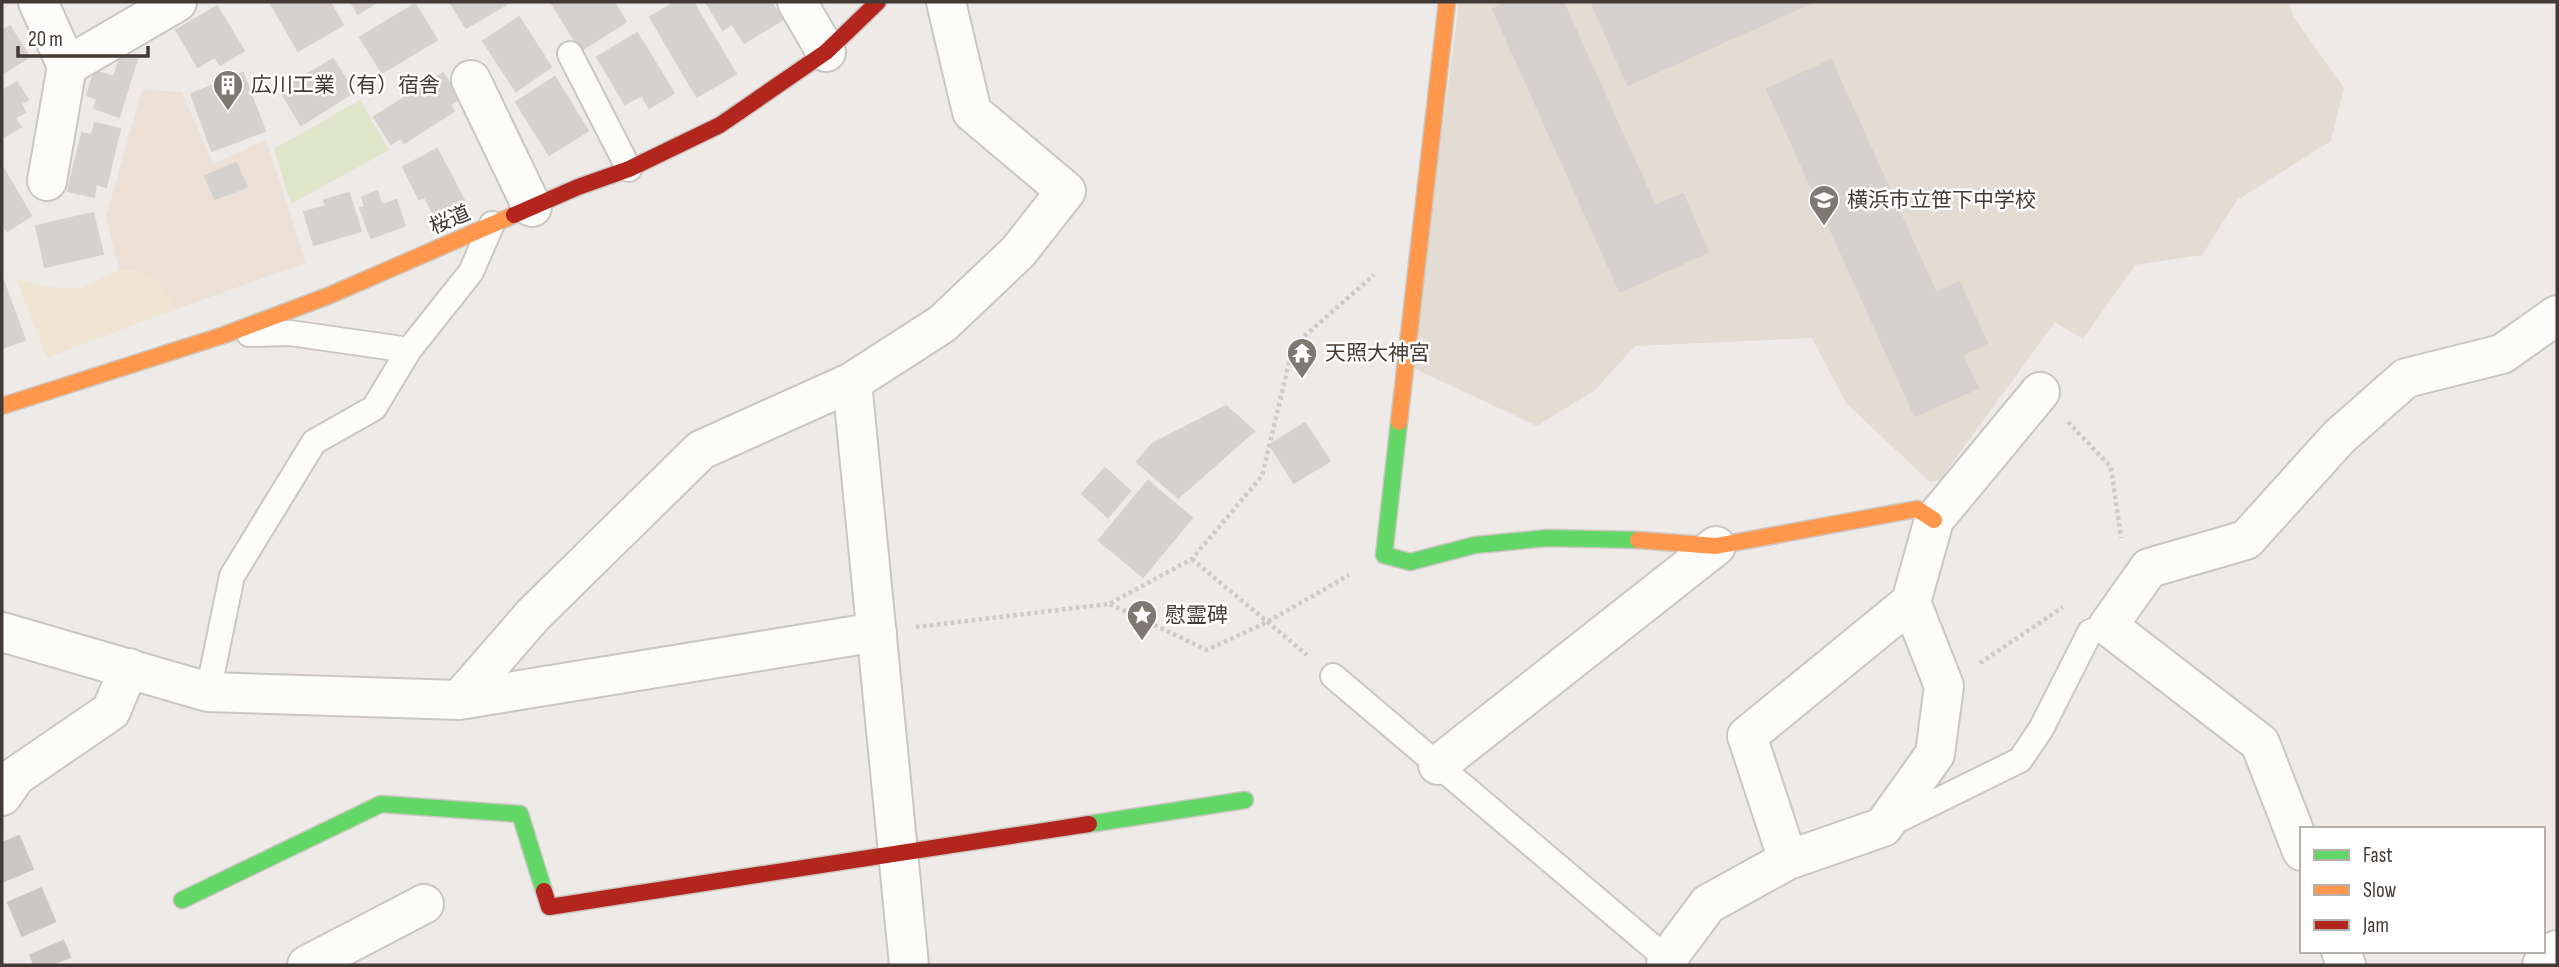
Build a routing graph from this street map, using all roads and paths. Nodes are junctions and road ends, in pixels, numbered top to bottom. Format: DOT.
graph roads {
  1 [pos="38,2"];
  2 [pos="177,2"];
  3 [pos="797,2"];
  4 [pos="878,2"];
  5 [pos="946,2"];
  6 [pos="1447,2"];
  7 [pos="826,52"];
  8 [pos="570,54"];
  9 [pos="67,66"];
  10 [pos="471,80"];
  11 [pos="629,169"];
  12 [pos="47,181"];
  13 [pos="532,207"];
  14 [pos="492,224"];
  15 [pos="1420,233"];
  16 [pos="2557,315"];
  17 [pos="224,335"];
  18 [pos="409,350"];
  19 [pos="852,382"];
  20 [pos="2040,392"];
  21 [pos="2,406"];
  22 [pos="1934,520"];
  23 [pos="1716,545"];
  24 [pos="1384,555"];
  25 [pos="1192,559"];
  26 [pos="2134,590"];
  27 [pos="1911,602"];
  28 [pos="1110,604"];
  29 [pos="2068,604"];
  30 [pos="1267,622"];
  31 [pos="2108,626"];
  32 [pos="2,632"];
  33 [pos="877,632"];
  34 [pos="129,668"];
  35 [pos="1333,676"];
  36 [pos="1944,686"];
  37 [pos="208,692"];
  38 [pos="459,701"];
  39 [pos="1437,765"];
  40 [pos="2,796"];
  41 [pos="1245,800"];
  42 [pos="1883,827"];
  43 [pos="2300,846"];
  44 [pos="898,854"];
  45 [pos="1788,860"];
  46 [pos="182,900"];
  47 [pos="424,904"];
  48 [pos="2557,950"];
  49 [pos="1666,962"];
  50 [pos="307,965"];
  51 [pos="909,965"];
  52 [pos="2542,965"];
  1 -- 9 [label="street"];
  2 -- 9 [label="street"];
  3 -- 7 [label="street"];
  4 -- 7 [label="street, 桜道"];
  5 -- 19 [label="street"];
  6 -- 15 [label="street"];
  7 -- 11 [label="street, 桜道"];
  8 -- 11 [label="lane"];
  9 -- 12 [label="street"];
  10 -- 13 [label="street"];
  11 -- 13 [label="street, 桜道"];
  13 -- 14 [label="street, 桜道"];
  14 -- 17 [label="street, 桜道"];
  14 -- 18 [label="lane"];
  15 -- 24 [label="street"];
  15 -- 25 [label="path"];
  16 -- 26 [label="street"];
  17 -- 18 [label="lane"];
  17 -- 21 [label="street, 桜道"];
  18 -- 37 [label="lane"];
  19 -- 33 [label="street"];
  19 -- 38 [label="street"];
  20 -- 22 [label="street"];
  20 -- 26 [label="path"];
  22 -- 23 [label="street"];
  22 -- 27 [label="street"];
  23 -- 24 [label="street"];
  23 -- 39 [label="street"];
  24 -- 30 [label="path"];
  25 -- 28 [label="path"];
  25 -- 30 [label="path"];
  26 -- 31 [label="street"];
  27 -- 36 [label="street"];
  27 -- 45 [label="street"];
  28 -- 30 [label="path"];
  28 -- 33 [label="path"];
  29 -- 36 [label="path"];
  30 -- 35 [label="path"];
  31 -- 42 [label="lane"];
  31 -- 43 [label="street"];
  32 -- 34 [label="street"];
  33 -- 38 [label="street"];
  33 -- 44 [label="street"];
  34 -- 37 [label="street"];
  34 -- 40 [label="street"];
  35 -- 39 [label="lane"];
  36 -- 42 [label="street"];
  37 -- 38 [label="street"];
  39 -- 49 [label="lane"];
  41 -- 44 [label="street"];
  42 -- 45 [label="street"];
  44 -- 46 [label="street"];
  44 -- 51 [label="street"];
  45 -- 49 [label="street"];
  47 -- 50 [label="street"];
  48 -- 52 [label="street"];
}
